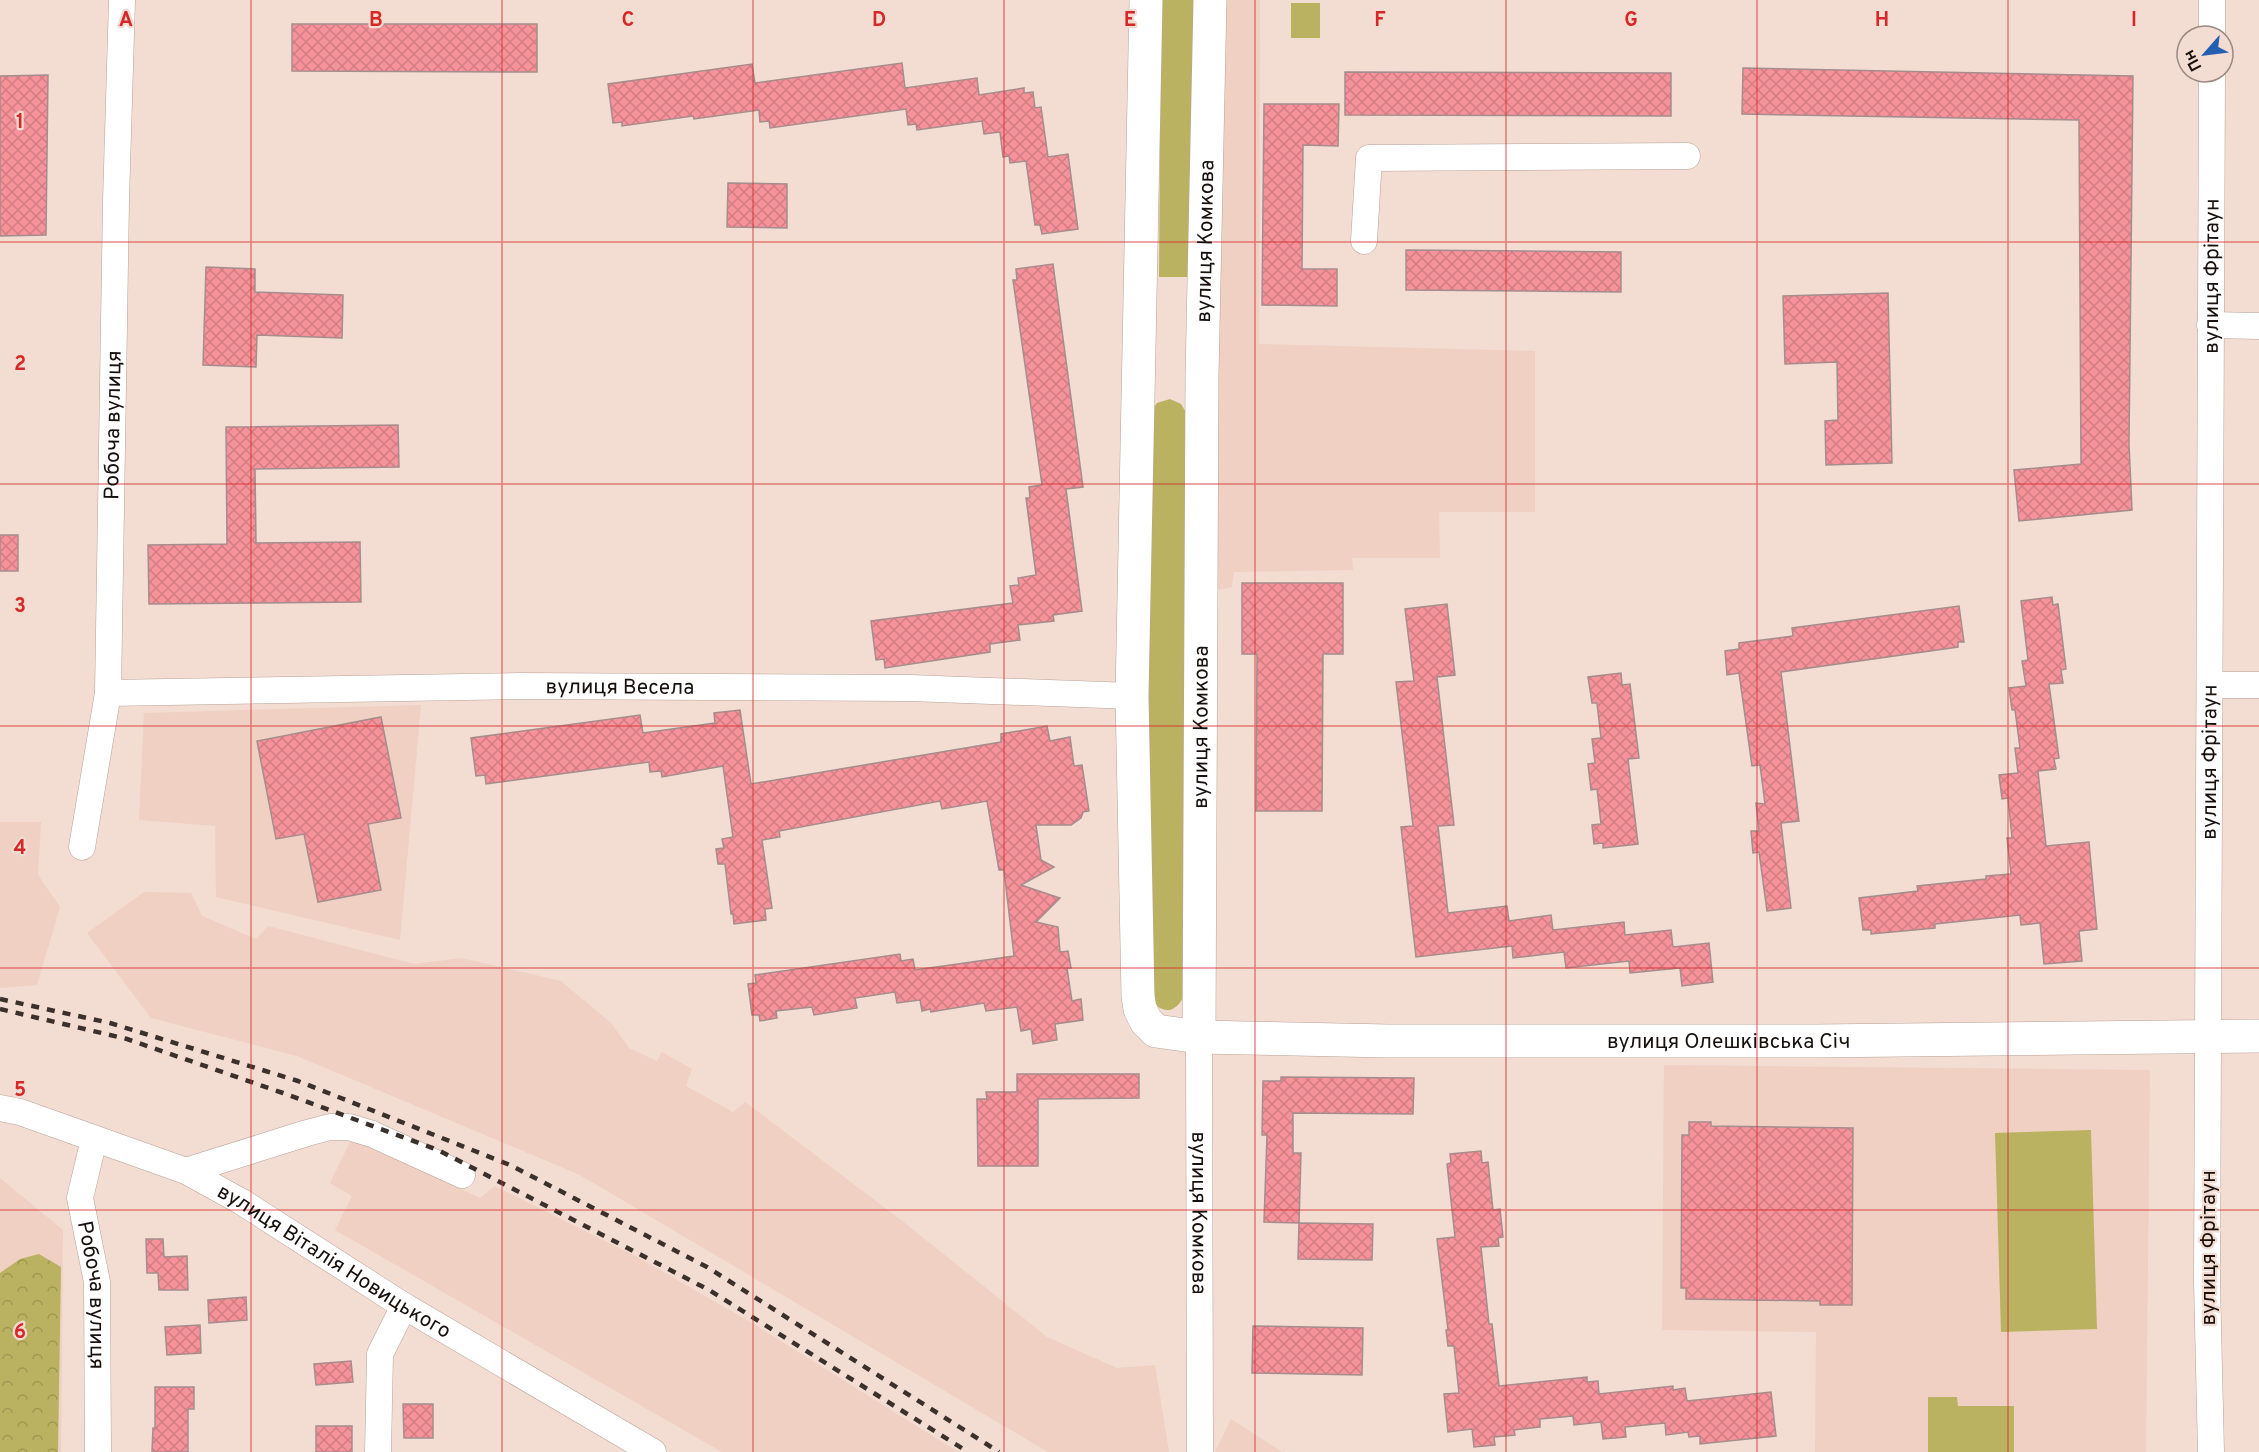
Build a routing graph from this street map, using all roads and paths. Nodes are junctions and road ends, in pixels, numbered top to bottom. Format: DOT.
graph roads {
  1 [pos="122,0"];
  2 [pos="1146,0"];
  3 [pos="1210,0"];
  4 [pos="2212,0"];
  5 [pos="2212,24"];
  6 [pos="2212,84"];
  7 [pos="1687,156"];
  8 [pos="1364,241"];
  9 [pos="2210,325"];
  10 [pos="2259,326"];
  11 [pos="2259,685"];
  12 [pos="2210,686"];
  13 [pos="108,693"];
  14 [pos="1132,696"];
  15 [pos="82,847"];
  16 [pos="2208,1036"];
  17 [pos="2259,1036"];
  18 [pos="1199,1037"];
  19 [pos="0,1108"];
  20 [pos="94,1139"];
  21 [pos="186,1171"];
  22 [pos="462,1175"];
  23 [pos="404,1306"];
  24 [pos="98,1452"];
  25 [pos="378,1452"];
  26 [pos="651,1452"];
  27 [pos="1200,1452"];
  28 [pos="2211,1452"];
  1 -- 13 [label="street, Робоча вулиця"];
  2 -- 14 [label="street"];
  3 -- 18 [label="street, вулиця Комкова"];
  4 -- 5 [label="street"];
  6 -- 9 [label="street, вулиця Фрітаун"];
  7 -- 8 [label="street"];
  9 -- 10 [label="street"];
  9 -- 12 [label="street, вулиця Фрітаун"];
  11 -- 12 [label="street"];
  12 -- 16 [label="street, вулиця Фрітаун"];
  13 -- 14 [label="street, вулиця Весела"];
  13 -- 15 [label="street, Робоча вулиця"];
  14 -- 18 [label="street, вулиця Олешківська Січ"];
  16 -- 17 [label="street, вулиця Олешківська Січ"];
  16 -- 18 [label="street, вулиця Олешківська Січ"];
  16 -- 28 [label="street, вулиця Фрітаун"];
  18 -- 27 [label="street, вулиця Комкова"];
  19 -- 20 [label="street, вулиця Віталія Новицького"];
  20 -- 21 [label="street, вулиця Віталія Новицького"];
  20 -- 24 [label="street, Робоча вулиця"];
  21 -- 22 [label="street"];
  21 -- 23 [label="street, вулиця Віталія Новицького"];
  23 -- 25 [label="street"];
  23 -- 26 [label="street, вулиця Віталія Новицького"];
}
